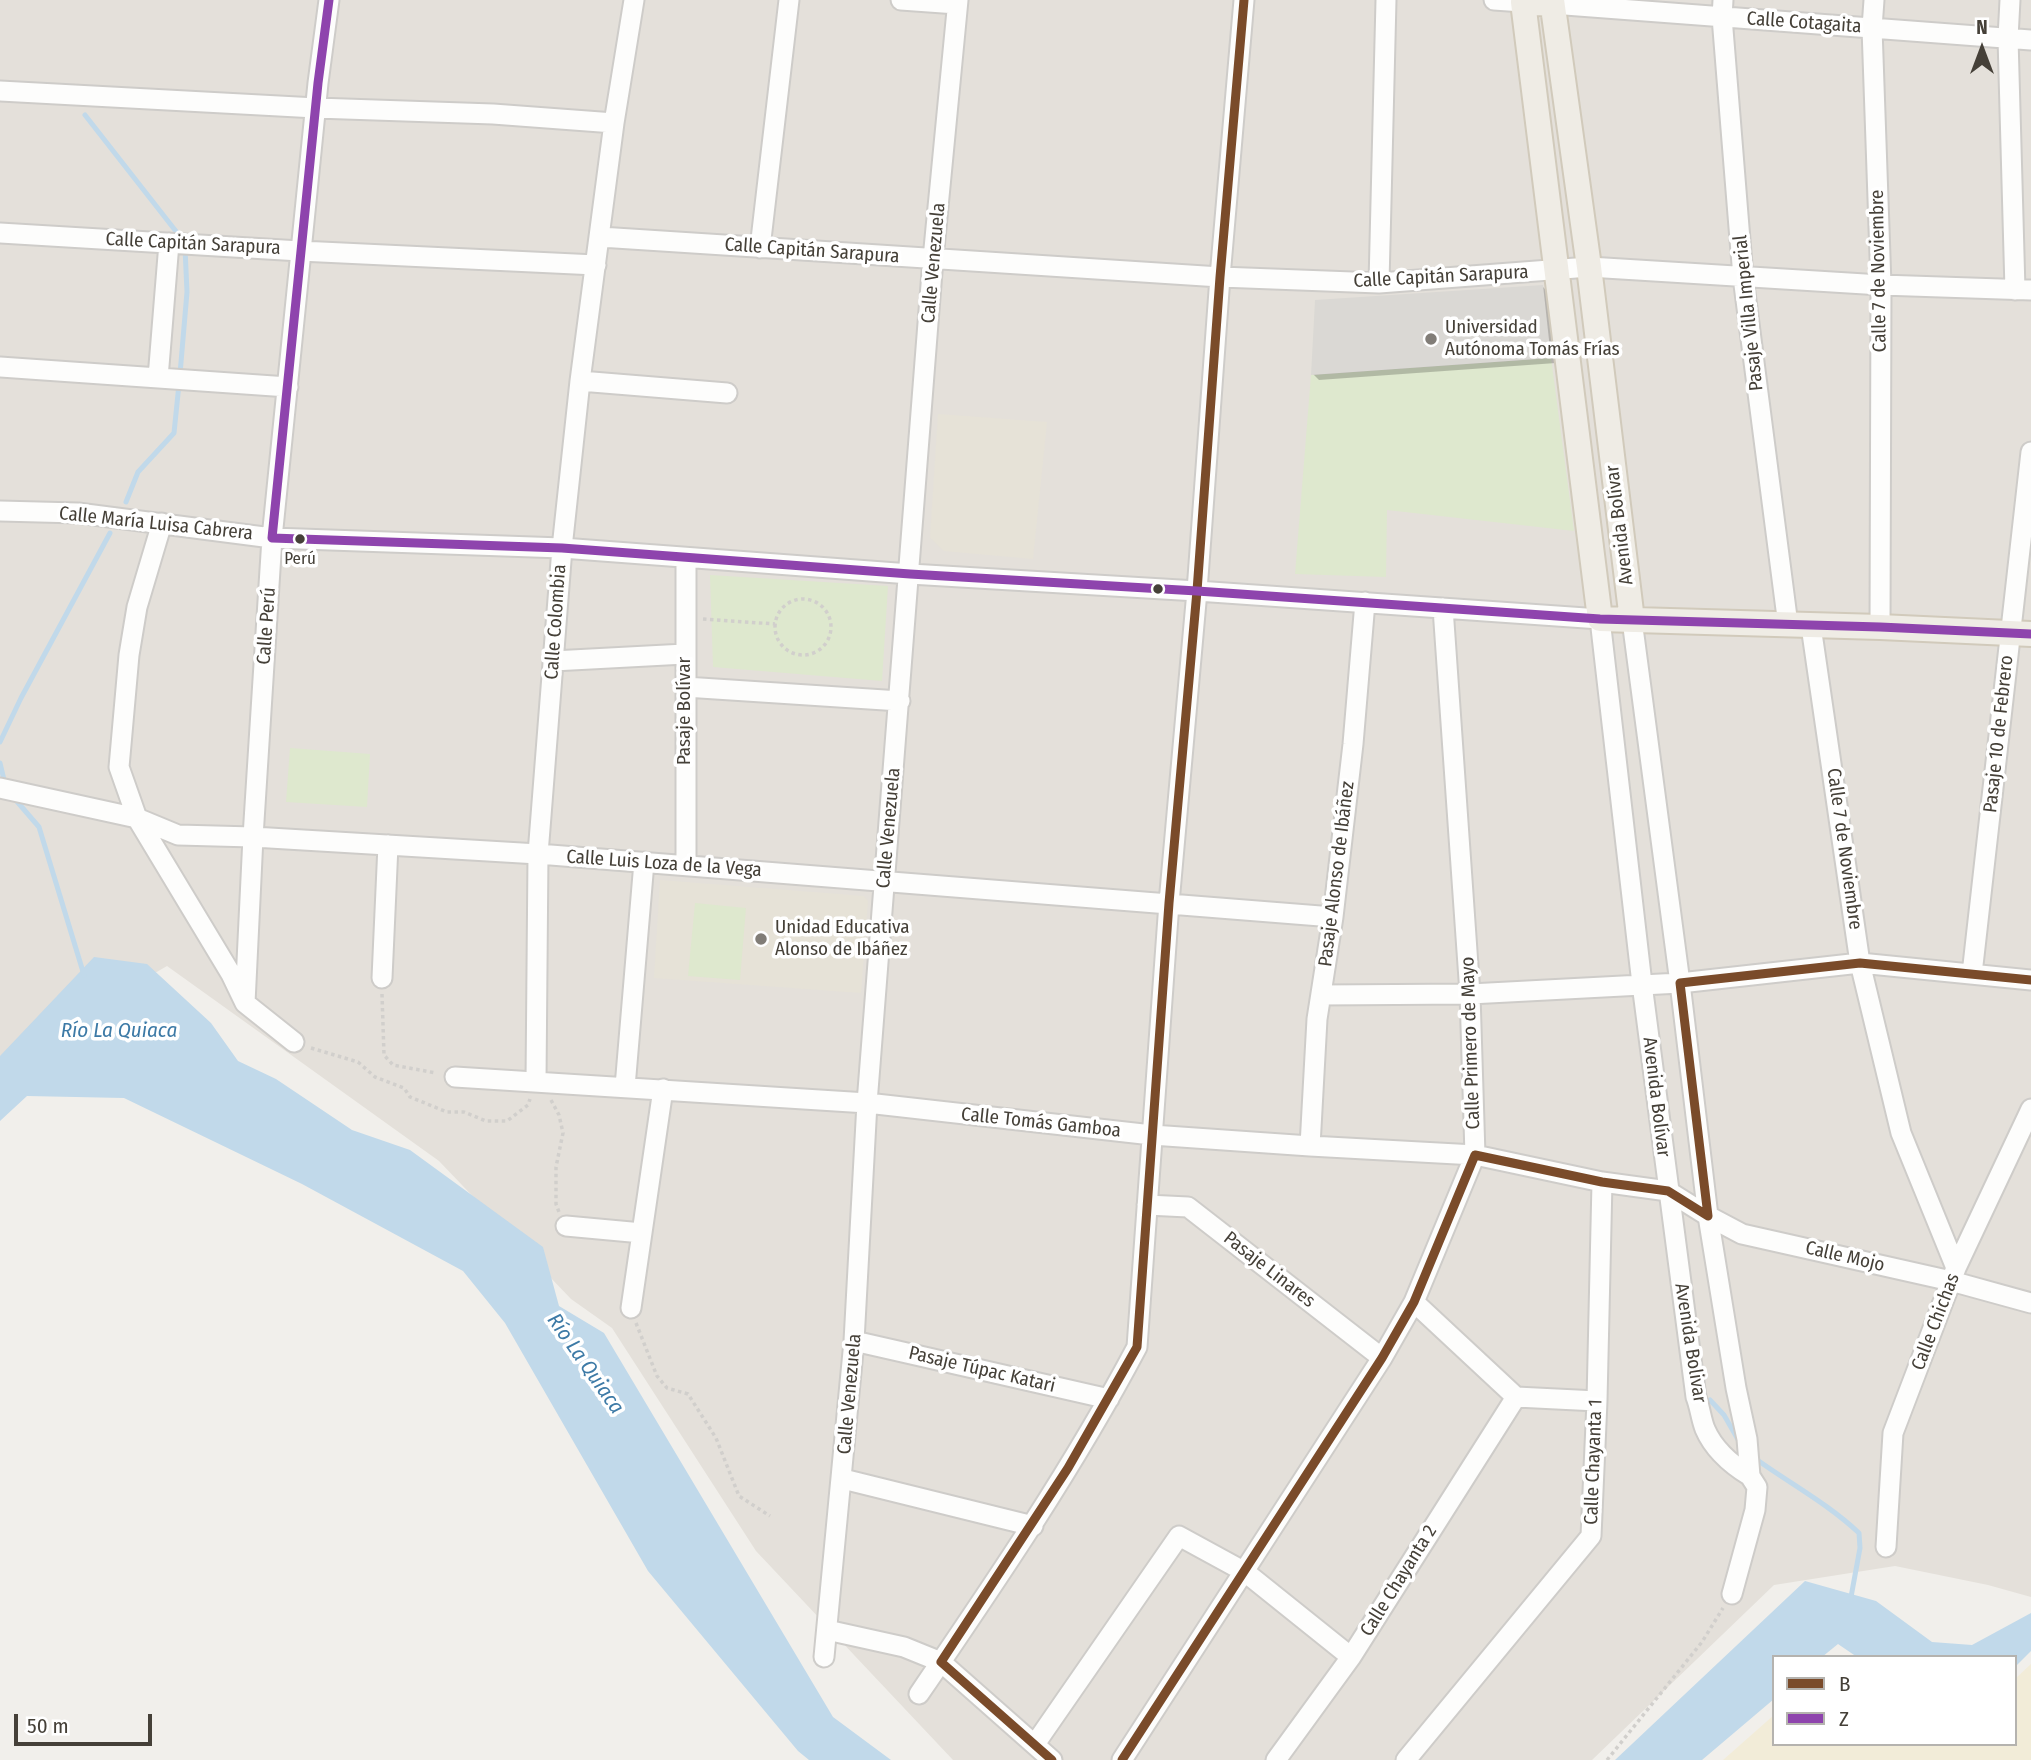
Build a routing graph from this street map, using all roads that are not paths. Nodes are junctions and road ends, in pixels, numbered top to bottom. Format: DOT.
graph roads {
  1 [pos="329,0"];
  2 [pos="634,0"];
  3 [pos="789,0"];
  4 [pos="901,0"];
  5 [pos="1244,0"];
  6 [pos="1387,0"];
  7 [pos="1494,0"];
  8 [pos="1874,0"];
  9 [pos="2010,0"];
  10 [pos="958,2"];
  11 [pos="1523,2"];
  12 [pos="1552,2"];
  13 [pos="1723,8"];
  14 [pos="1872,28"];
  15 [pos="2008,38"];
  16 [pos="2031,40"];
  17 [pos="0,91"];
  18 [pos="316,108"];
  19 [pos="614,123"];
  20 [pos="0,233"];
  21 [pos="600,237"];
  22 [pos="169,243"];
  23 [pos="760,247"];
  24 [pos="300,251"];
  25 [pos="933,259"];
  26 [pos="596,265"];
  27 [pos="1589,267"];
  28 [pos="1558,270"];
  29 [pos="1220,277"];
  30 [pos="1743,277"];
  31 [pos="1379,283"];
  32 [pos="1881,285"];
  33 [pos="2023,290"];
  34 [pos="0,367"];
  35 [pos="158,378"];
  36 [pos="580,381"];
  37 [pos="288,387"];
  38 [pos="727,393"];
  39 [pos="2031,452"];
  40 [pos="0,511"];
  41 [pos="162,523"];
  42 [pos="272,538"];
  43 [pos="562,548"];
  44 [pos="686,558"];
  45 [pos="910,574"];
  46 [pos="1197,591"];
  47 [pos="1365,602"];
  48 [pos="1443,608"];
  49 [pos="1600,619"];
  50 [pos="1632,620"];
  51 [pos="1799,625"];
  52 [pos="1880,626"];
  53 [pos="2021,634"];
  54 [pos="685,654"];
  55 [pos="553,661"];
  56 [pos="685,687"];
  57 [pos="900,701"];
  58 [pos="0,788"];
  59 [pos="137,818"];
  60 [pos="253,837"];
  61 [pos="388,845"];
  62 [pos="538,854"];
  63 [pos="644,862"];
  64 [pos="686,865"];
  65 [pos="885,880"];
  66 [pos="1169,903"];
  67 [pos="1333,917"];
  68 [pos="1860,963"];
  69 [pos="1972,974"];
  70 [pos="382,978"];
  71 [pos="2031,980"];
  72 [pos="1680,983"];
  73 [pos="1642,984"];
  74 [pos="1470,994"];
  75 [pos="1321,995"];
  76 [pos="246,1003"];
  77 [pos="294,1042"];
  78 [pos="455,1077"];
  79 [pos="536,1081"];
  80 [pos="625,1087"];
  81 [pos="663,1089"];
  82 [pos="867,1103"];
  83 [pos="2031,1109"];
  84 [pos="1152,1135"];
  85 [pos="1310,1146"];
  86 [pos="1475,1155"];
  87 [pos="1602,1182"];
  88 [pos="1668,1191"];
  89 [pos="1147,1205"];
  90 [pos="1708,1216"];
  91 [pos="566,1226"];
  92 [pos="642,1233"];
  93 [pos="1954,1274"];
  94 [pos="1414,1302"];
  95 [pos="2031,1303"];
  96 [pos="631,1308"];
  97 [pos="854,1341"];
  98 [pos="1382,1358"];
  99 [pos="1516,1397"];
  100 [pos="1109,1399"];
  101 [pos="1597,1401"];
  102 [pos="1751,1476"];
  103 [pos="843,1479"];
  104 [pos="1032,1526"];
  105 [pos="1886,1547"];
  106 [pos="1245,1572"];
  107 [pos="1732,1594"];
  108 [pos="827,1630"];
  109 [pos="824,1657"];
  110 [pos="1351,1657"];
  111 [pos="941,1662"];
  112 [pos="919,1694"];
  113 [pos="1035,1744"];
  114 [pos="1052,1760"];
  115 [pos="1122,1760"];
  116 [pos="1276,1760"];
  117 [pos="1406,1760"];
  1 -- 18 [label="street, Calle Perú"];
  2 -- 19 [label="street, Calle Colombia"];
  3 -- 23 [label="street"];
  4 -- 10 [label="street"];
  5 -- 29 [label="street"];
  6 -- 31 [label="street"];
  7 -- 11 [label="street, Calle Cotagaita"];
  8 -- 14 [label="street, Calle 7 de Noviembre"];
  9 -- 15 [label="street"];
  10 -- 25 [label="street, Calle Venezuela"];
  11 -- 12 [label="main road, Calle Cotagaita"];
  11 -- 28 [label="main road, Avenida Bolívar"];
  12 -- 13 [label="street, Calle Cotagaita"];
  12 -- 27 [label="main road, Avenida Bolívar"];
  13 -- 14 [label="street, Calle Cotagaita"];
  13 -- 30 [label="street, Pasaje Villa Imperial"];
  14 -- 15 [label="street, Calle Cotagaita"];
  14 -- 32 [label="street, Calle 7 de Noviembre"];
  15 -- 16 [label="street, Calle Cotagaita"];
  15 -- 33 [label="street"];
  17 -- 18 [label="street"];
  18 -- 19 [label="street"];
  18 -- 24 [label="street, Calle Perú"];
  19 -- 21 [label="street, Calle Colombia"];
  20 -- 22 [label="street, Calle Capitán Sarapura"];
  21 -- 23 [label="street, Calle Capitán Sarapura"];
  21 -- 26 [label="street, Calle Colombia"];
  22 -- 24 [label="street, Calle Capitán Sarapura"];
  22 -- 35 [label="street"];
  23 -- 25 [label="street, Calle Capitán Sarapura"];
  24 -- 26 [label="street, Calle Capitán Sarapura"];
  24 -- 37 [label="street, Calle Perú"];
  25 -- 29 [label="street, Calle Capitán Sarapura"];
  25 -- 45 [label="street, Calle Venezuela"];
  26 -- 36 [label="street, Calle Colombia"];
  27 -- 28 [label="street, Calle Capitán Sarapura"];
  27 -- 30 [label="street, Calle Capitán Sarapura"];
  27 -- 50 [label="main road, Avenida Bolívar"];
  28 -- 31 [label="street, Calle Capitán Sarapura"];
  28 -- 49 [label="main road, Avenida Bolívar"];
  29 -- 31 [label="street, Calle Capitán Sarapura"];
  29 -- 46 [label="street"];
  30 -- 32 [label="street, Calle Capitán Sarapura"];
  30 -- 51 [label="street, Pasaje Villa Imperial"];
  32 -- 33 [label="street, Calle Capitán Sarapura"];
  32 -- 52 [label="street, Calle 7 de Noviembre"];
  34 -- 35 [label="street"];
  35 -- 37 [label="street"];
  36 -- 38 [label="street"];
  36 -- 43 [label="street, Calle Colombia"];
  37 -- 42 [label="street, Calle Perú"];
  39 -- 53 [label="street, Pasaje 10 de Febrero"];
  40 -- 41 [label="street, Calle María Luisa Cabrera"];
  41 -- 42 [label="street, Calle María Luisa Cabrera"];
  41 -- 59 [label="street"];
  42 -- 43 [label="street, Calle María Luisa Cabrera"];
  42 -- 60 [label="street, Calle Perú"];
  43 -- 44 [label="street, Calle María Luisa Cabrera"];
  43 -- 55 [label="street, Calle Colombia"];
  44 -- 45 [label="street, Calle María Luisa Cabrera"];
  44 -- 54 [label="street, Pasaje Bolívar"];
  45 -- 46 [label="street, Calle María Luisa Cabrera"];
  45 -- 57 [label="street, Calle Venezuela"];
  46 -- 47 [label="street, Calle María Luisa Cabrera"];
  46 -- 66 [label="street"];
  47 -- 48 [label="street, Calle María Luisa Cabrera"];
  47 -- 67 [label="street, Pasaje Alonso de Ibáñez"];
  48 -- 49 [label="street, Calle María Luisa Cabrera"];
  48 -- 74 [label="street, Calle Primero de Mayo"];
  49 -- 50 [label="main road, Calle María Luisa Cabrera"];
  49 -- 73 [label="street, Avenida Bolívar"];
  50 -- 51 [label="main road, Calle María Luisa Cabrera"];
  50 -- 72 [label="street, Avenida Bolívar"];
  51 -- 52 [label="main road, Calle María Luisa Cabrera"];
  51 -- 68 [label="street, Calle 7 de Noviembre"];
  52 -- 53 [label="main road, Calle María Luisa Cabrera"];
  53 -- 69 [label="street, Pasaje 10 de Febrero"];
  54 -- 55 [label="street"];
  54 -- 56 [label="street, Pasaje Bolívar"];
  55 -- 62 [label="street, Calle Colombia"];
  56 -- 57 [label="street"];
  56 -- 64 [label="street, Pasaje Bolívar"];
  57 -- 65 [label="street, Calle Venezuela"];
  58 -- 59 [label="street, Calle Luis Loza de la Vega"];
  59 -- 60 [label="street, Calle Luis Loza de la Vega"];
  59 -- 76 [label="street"];
  60 -- 61 [label="street, Calle Luis Loza de la Vega"];
  60 -- 76 [label="street, Calle Perú"];
  61 -- 62 [label="street, Calle Luis Loza de la Vega"];
  61 -- 70 [label="street"];
  62 -- 63 [label="street, Calle Luis Loza de la Vega"];
  62 -- 79 [label="street, Calle Colombia"];
  63 -- 64 [label="street, Calle Luis Loza de la Vega"];
  63 -- 80 [label="street"];
  64 -- 65 [label="street, Calle Luis Loza de la Vega"];
  65 -- 66 [label="street, Calle Luis Loza de la Vega"];
  65 -- 82 [label="street, Calle Venezuela"];
  66 -- 67 [label="street, Calle Luis Loza de la Vega"];
  66 -- 84 [label="street"];
  67 -- 75 [label="street, Pasaje Alonso de Ibáñez"];
  68 -- 69 [label="street"];
  68 -- 72 [label="street"];
  68 -- 93 [label="street, Calle 7 de Noviembre"];
  69 -- 71 [label="street"];
  72 -- 73 [label="street"];
  72 -- 90 [label="street, Avenida Bolívar"];
  73 -- 74 [label="street"];
  73 -- 88 [label="street, Avenida Bolívar"];
  74 -- 75 [label="street"];
  74 -- 86 [label="street, Calle Primero de Mayo"];
  75 -- 85 [label="street, Pasaje Alonso de Ibáñez"];
  76 -- 77 [label="street"];
  78 -- 79 [label="street, Calle Tomás Gamboa"];
  79 -- 80 [label="street, Calle Tomás Gamboa"];
  80 -- 81 [label="street, Calle Tomás Gamboa"];
  81 -- 82 [label="street, Calle Tomás Gamboa"];
  81 -- 92 [label="street"];
  82 -- 84 [label="street, Calle Tomás Gamboa"];
  82 -- 97 [label="street, Calle Venezuela"];
  83 -- 93 [label="street, Calle Chichas"];
  84 -- 85 [label="street, Calle Tomás Gamboa"];
  84 -- 89 [label="street"];
  85 -- 86 [label="street, Calle Tomás Gamboa"];
  86 -- 87 [label="street, Calle Tomás Gamboa"];
  86 -- 94 [label="street, Calle Primero de Mayo"];
  87 -- 88 [label="street, Calle Tomás Gamboa"];
  87 -- 101 [label="street, Calle Chayanta 1"];
  88 -- 90 [label="street, Calle Mojo"];
  88 -- 102 [label="street, Avenida Bolivar"];
  89 -- 98 [label="street, Pasaje Linares"];
  89 -- 100 [label="street"];
  90 -- 93 [label="street, Calle Mojo"];
  90 -- 102 [label="street, Avenida Bolivar"];
  91 -- 92 [label="street"];
  92 -- 96 [label="street"];
  93 -- 95 [label="street, Calle Mojo"];
  93 -- 105 [label="street, Calle Chichas"];
  94 -- 98 [label="street, Calle Primero de Mayo"];
  94 -- 99 [label="street"];
  97 -- 100 [label="street, Pasaje Túpac Katari"];
  97 -- 103 [label="street, Calle Venezuela"];
  98 -- 106 [label="street, Calle Primero de Mayo"];
  99 -- 101 [label="street"];
  99 -- 110 [label="street, Calle Chayanta 2"];
  100 -- 104 [label="street"];
  101 -- 117 [label="street, Calle Chayanta 1"];
  102 -- 107 [label="street, Avenida Bolivar"];
  103 -- 104 [label="street"];
  103 -- 108 [label="street, Calle Venezuela"];
  104 -- 111 [label="street"];
  106 -- 110 [label="street"];
  106 -- 113 [label="street"];
  106 -- 115 [label="street, Calle Primero de Mayo"];
  108 -- 109 [label="street, Calle Venezuela"];
  108 -- 111 [label="street"];
  110 -- 116 [label="street, Calle Chayanta 2"];
  111 -- 112 [label="street"];
  111 -- 113 [label="street"];
  113 -- 114 [label="street"];
}
